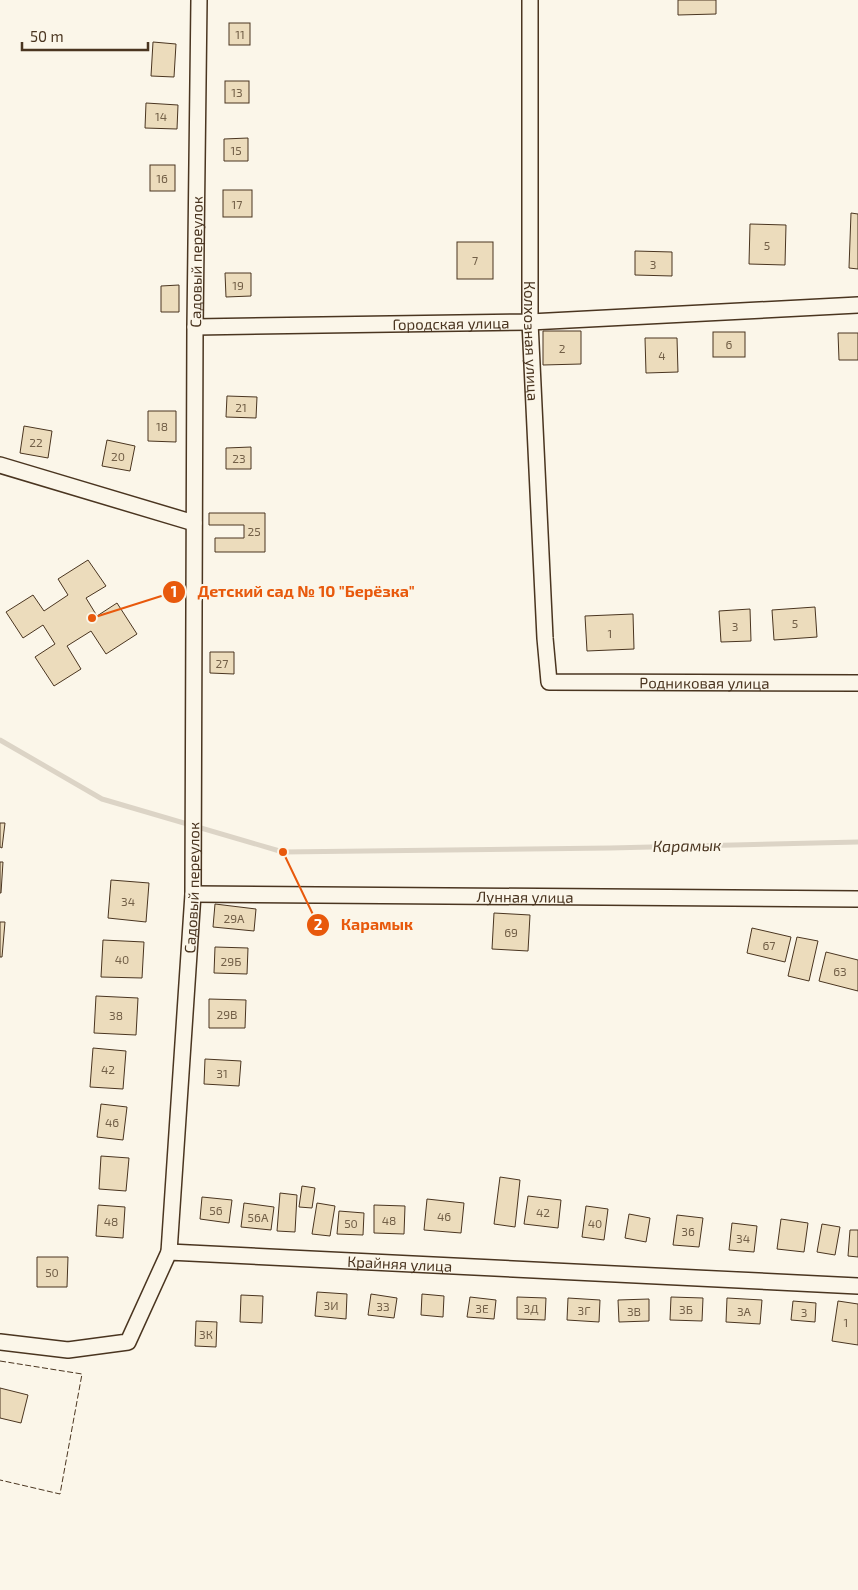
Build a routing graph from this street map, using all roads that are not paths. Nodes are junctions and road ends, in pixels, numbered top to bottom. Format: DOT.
graph roads {
  1 [pos="199,0"];
  2 [pos="530,0"];
  3 [pos="858,305"];
  4 [pos="530,322"];
  5 [pos="195,327"];
  6 [pos="0,465"];
  7 [pos="194,523"];
  8 [pos="549,682"];
  9 [pos="858,683"];
  10 [pos="193,894"];
  11 [pos="858,899"];
  12 [pos="169,1252"];
  13 [pos="858,1286"];
  14 [pos="0,1342"];
  1 -- 5 [label="street, Садовый переулок"];
  2 -- 4 [label="street, Колхозная улица"];
  3 -- 4 [label="street, Городская улица"];
  4 -- 5 [label="street, Городская улица"];
  4 -- 8 [label="street, Колхозная улица"];
  5 -- 7 [label="street, Садовый переулок"];
  6 -- 7 [label="street"];
  7 -- 10 [label="street, Садовый переулок"];
  8 -- 9 [label="street, Родниковая улица"];
  10 -- 11 [label="street, Лунная улица"];
  10 -- 12 [label="street, Садовый переулок"];
  12 -- 13 [label="street, Крайняя улица"];
  12 -- 14 [label="street"];
}
